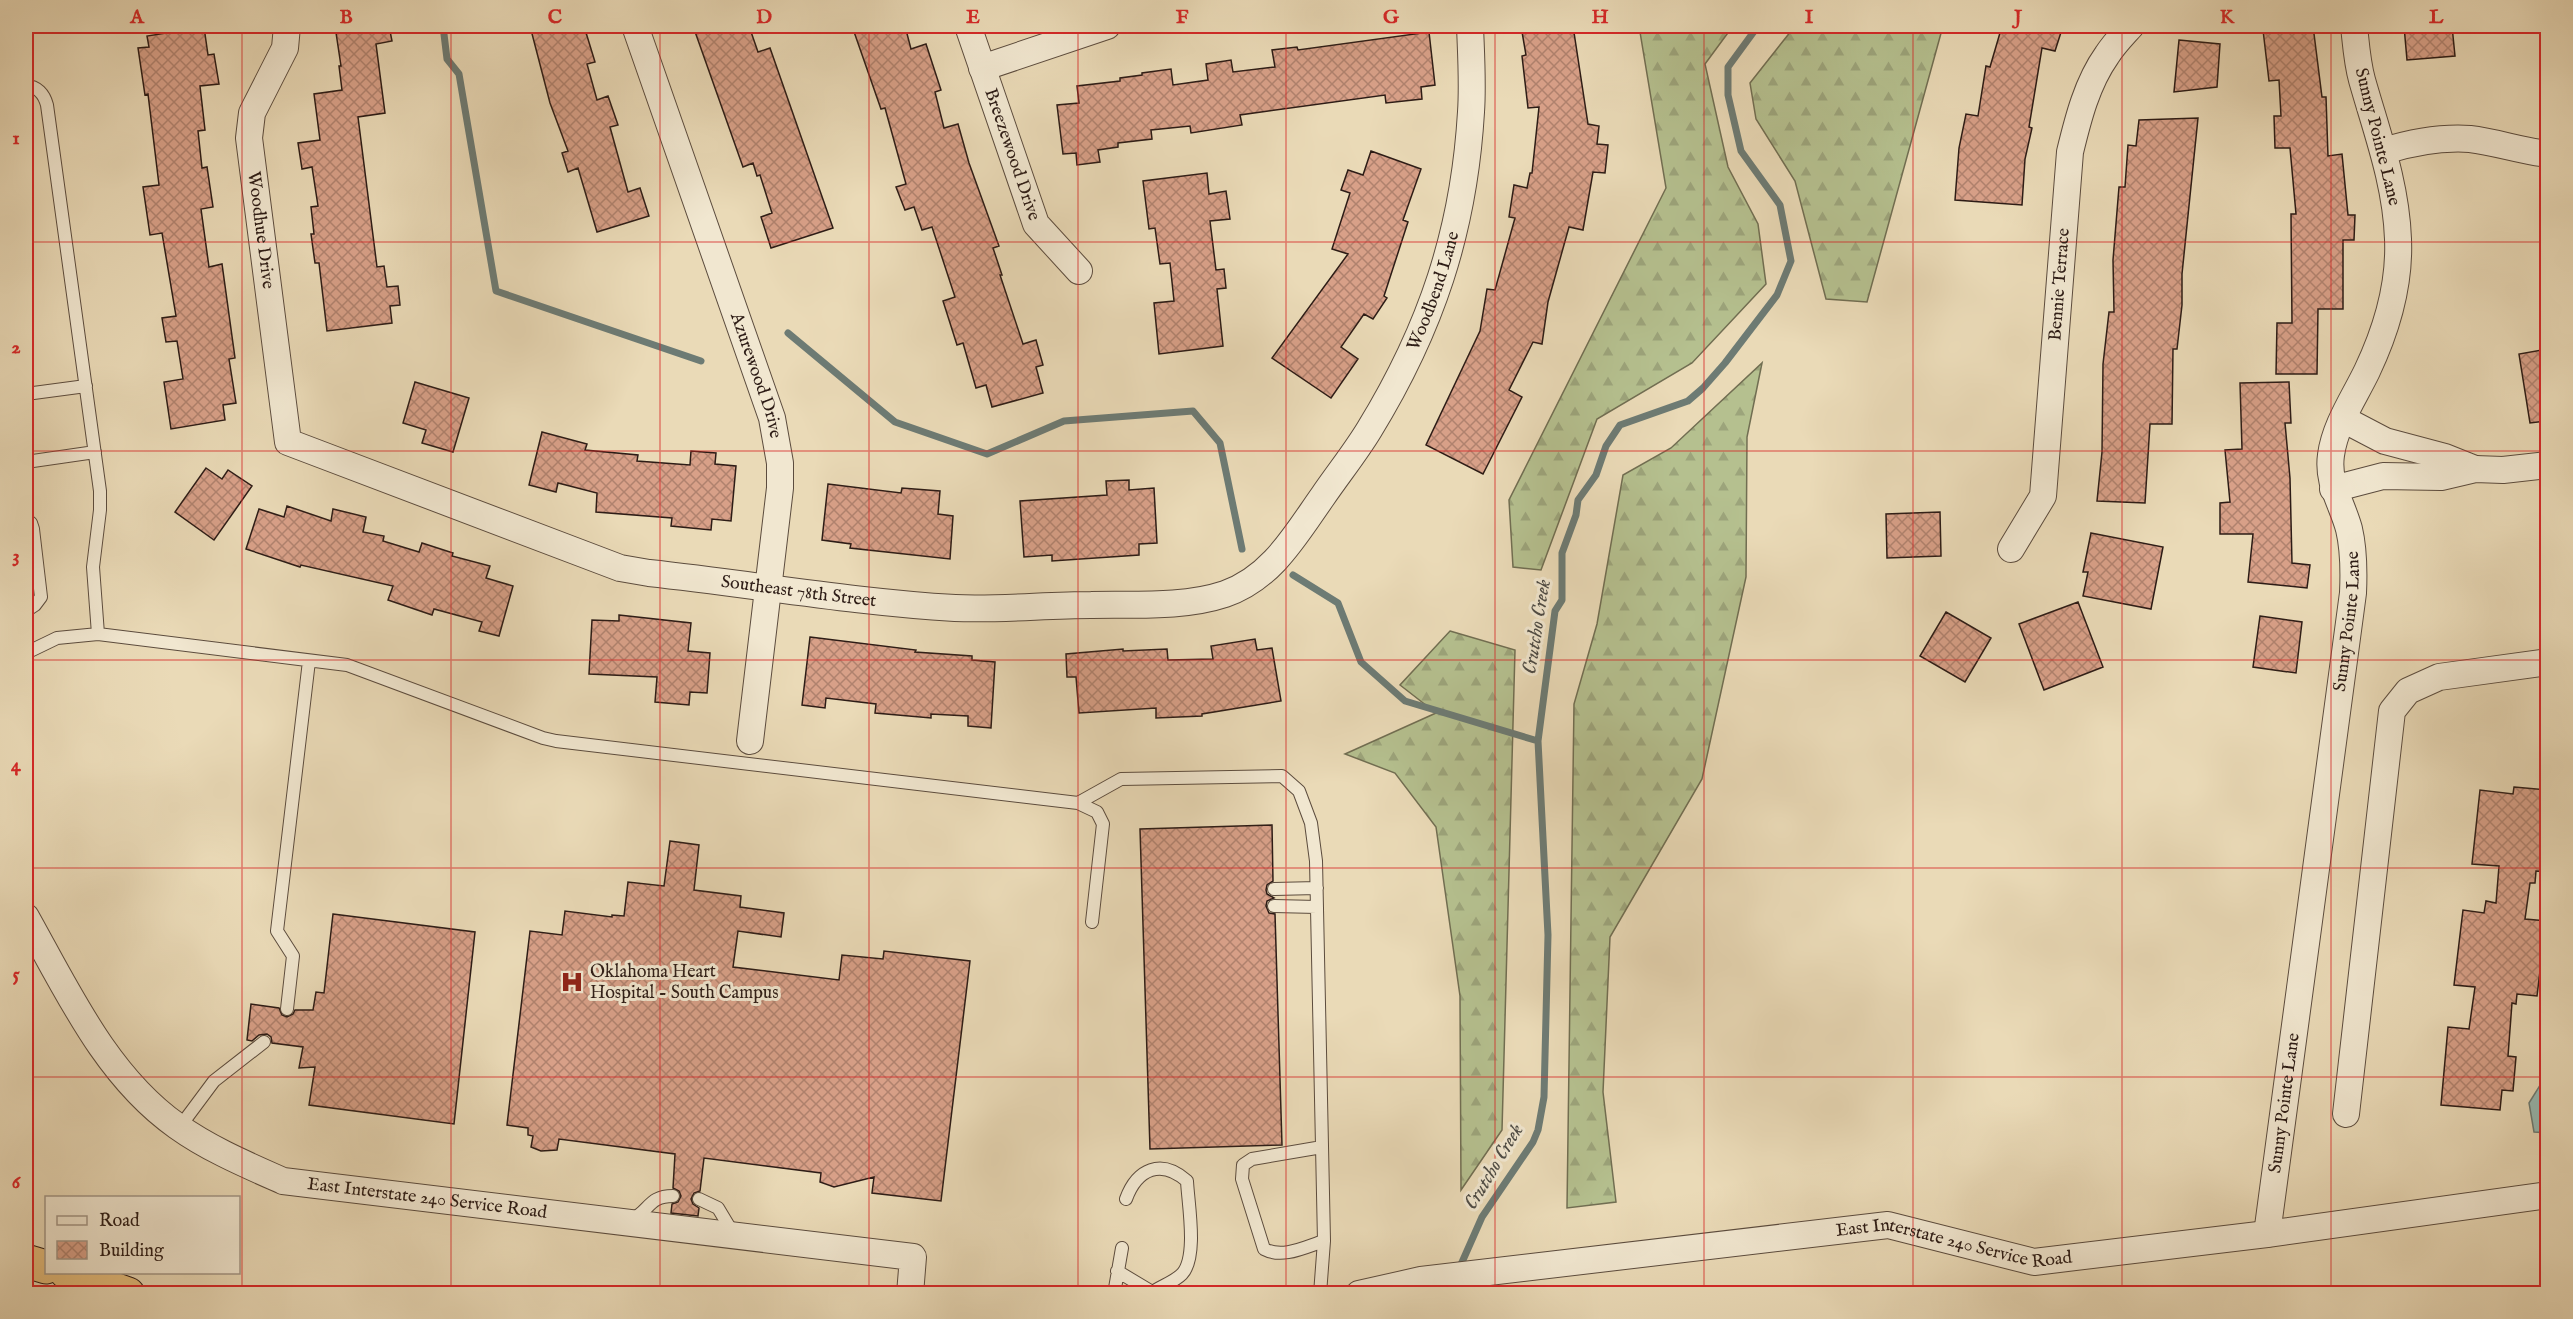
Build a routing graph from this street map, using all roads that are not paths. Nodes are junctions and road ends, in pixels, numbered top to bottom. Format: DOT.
graph roads {
  1 [pos="287,26"];
  2 [pos="635,26"];
  3 [pos="968,26"];
  4 [pos="1107,26"];
  5 [pos="1470,26"];
  6 [pos="2131,26"];
  7 [pos="2354,26"];
  8 [pos="982,68"];
  9 [pos="26,86"];
  10 [pos="2384,151"];
  11 [pos="2547,154"];
  12 [pos="1079,271"];
  13 [pos="86,386"];
  14 [pos="26,394"];
  15 [pos="2343,419"];
  16 [pos="288,442"];
  17 [pos="2398,445"];
  18 [pos="95,452"];
  19 [pos="26,462"];
  20 [pos="2547,465"];
  21 [pos="2475,469"];
  22 [pos="2393,476"];
  23 [pos="2333,489"];
  24 [pos="26,519"];
  25 [pos="1302,525"];
  26 [pos="2011,549"];
  27 [pos="768,587"];
  28 [pos="26,611"];
  29 [pos="98,634"];
  30 [pos="26,653"];
  31 [pos="309,661"];
  32 [pos="2547,662"];
  33 [pos="750,741"];
  34 [pos="1078,803"];
  35 [pos="1317,888"];
  36 [pos="1274,889"];
  37 [pos="1274,906"];
  38 [pos="1317,907"];
  39 [pos="26,917"];
  40 [pos="1092,922"];
  41 [pos="287,1009"];
  42 [pos="264,1042"];
  43 [pos="2346,1114"];
  44 [pos="179,1128"];
  45 [pos="1322,1147"];
  46 [pos="2547,1195"];
  47 [pos="673,1196"];
  48 [pos="699,1199"];
  49 [pos="1126,1199"];
  50 [pos="627,1222"];
  51 [pos="2267,1234"];
  52 [pos="735,1235"];
  53 [pos="1324,1241"];
  54 [pos="1122,1248"];
  55 [pos="26,1261"];
  56 [pos="45,1267"];
  57 [pos="1118,1271"];
  58 [pos="72,1274"];
  59 [pos="128,1293"];
  60 [pos="910,1293"];
  61 [pos="1114,1293"];
  62 [pos="1151,1293"];
  63 [pos="1320,1293"];
  64 [pos="1359,1293"];
  1 -- 16 [label="street, Woodhue Drive"];
  2 -- 27 [label="street, Azurewood Drive"];
  3 -- 8 [label="street, Breezewood Drive"];
  4 -- 8 [label="street"];
  5 -- 25 [label="street, Woodbend Lane"];
  6 -- 26 [label="street, Bennie Terrace"];
  7 -- 10 [label="street, Sunny Pointe Lane"];
  8 -- 12 [label="street, Breezewood Drive"];
  9 -- 13 [label="lane"];
  10 -- 11 [label="street"];
  10 -- 15 [label="street, Sunny Pointe Lane"];
  13 -- 14 [label="lane"];
  13 -- 18 [label="lane"];
  15 -- 17 [label="street"];
  15 -- 23 [label="street, Sunny Pointe Lane"];
  16 -- 27 [label="street, Southeast 78th Street"];
  17 -- 21 [label="street"];
  17 -- 22 [label="street"];
  18 -- 19 [label="lane"];
  18 -- 29 [label="lane"];
  20 -- 21 [label="street"];
  21 -- 22 [label="street"];
  22 -- 23 [label="street"];
  23 -- 51 [label="street, Sunny Pointe Lane"];
  24 -- 28 [label="lane"];
  25 -- 27 [label="street, Southeast 78th Street"];
  27 -- 33 [label="street, Azurewood Drive"];
  29 -- 30 [label="lane"];
  29 -- 31 [label="lane"];
  31 -- 34 [label="lane"];
  31 -- 41 [label="lane"];
  32 -- 43 [label="street"];
  34 -- 35 [label="lane"];
  34 -- 40 [label="lane"];
  35 -- 36 [label="lane"];
  35 -- 38 [label="lane"];
  37 -- 38 [label="lane"];
  38 -- 45 [label="lane"];
  39 -- 44 [label="street, East Interstate 240 Service Road"];
  42 -- 44 [label="lane"];
  44 -- 50 [label="street, East Interstate 240 Service Road"];
  45 -- 53 [label="lane"];
  45 -- 53 [label="lane"];
  46 -- 51 [label="street, East Interstate 240 Service Road"];
  47 -- 50 [label="lane"];
  48 -- 52 [label="lane"];
  49 -- 62 [label="lane"];
  50 -- 52 [label="street, East Interstate 240 Service Road"];
  51 -- 64 [label="street, East Interstate 240 Service Road"];
  52 -- 60 [label="street, East Interstate 240 Service Road"];
  53 -- 63 [label="lane"];
  54 -- 57 [label="lane"];
  55 -- 56 [label="highway"];
  57 -- 61 [label="lane"];
  57 -- 62 [label="lane"];
  58 -- 59 [label="highway"];
}
